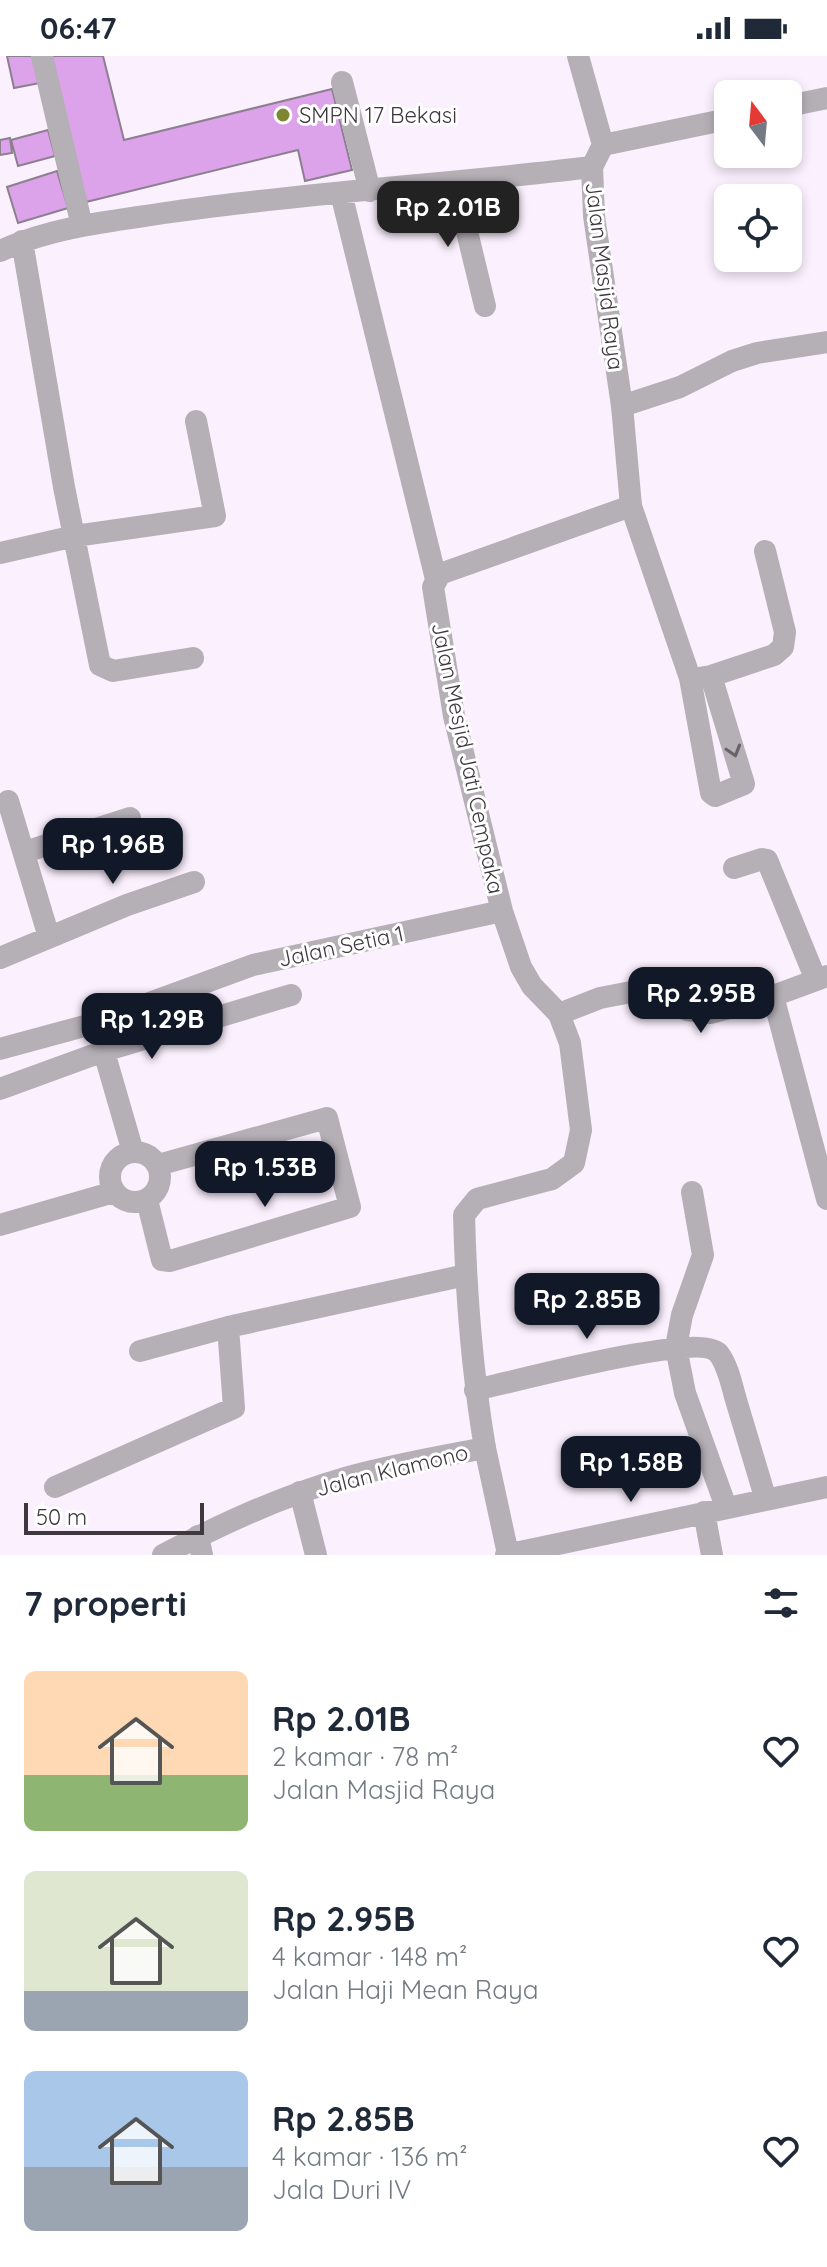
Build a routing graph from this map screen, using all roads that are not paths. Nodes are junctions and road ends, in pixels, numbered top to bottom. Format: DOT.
graph roads {
  1 [pos="42,56"];
  2 [pos="578,56"];
  3 [pos="342,82"];
  4 [pos="827,98"];
  5 [pos="802,103"];
  6 [pos="714,122"];
  7 [pos="603,145"];
  8 [pos="592,167"];
  9 [pos="455,182"];
  10 [pos="370,191"];
  11 [pos="341,193"];
  12 [pos="82,226"];
  13 [pos="22,241"];
  14 [pos="0,251"];
  15 [pos="485,306"];
  16 [pos="825,347"];
  17 [pos="622,406"];
  18 [pos="196,421"];
  19 [pos="631,506"];
  20 [pos="75,536"];
  21 [pos="765,551"];
  22 [pos="0,553"];
  23 [pos="436,579"];
  24 [pos="193,658"];
  25 [pos="8,801"];
  26 [pos="130,818"];
  27 [pos="25,852"];
  28 [pos="734,868"];
  29 [pos="194,882"];
  30 [pos="502,911"];
  31 [pos="49,937"];
  32 [pos="0,958"];
  33 [pos="821,978"];
  34 [pos="291,995"];
  35 [pos="773,996"];
  36 [pos="559,1014"];
  37 [pos="92,1024"];
  38 [pos="0,1049"];
  39 [pos="104,1051"];
  40 [pos="0,1089"];
  41 [pos="133,1152"];
  42 [pos="158,1165"];
  43 [pos="114,1192"];
  44 [pos="692,1192"];
  45 [pos="827,1199"];
  46 [pos="147,1200"];
  47 [pos="0,1225"];
  48 [pos="466,1275"];
  49 [pos="228,1327"];
  50 [pos="676,1347"];
  51 [pos="140,1351"];
  52 [pos="475,1390"];
  53 [pos="485,1448"];
  54 [pos="55,1487"];
  55 [pos="827,1487"];
  56 [pos="300,1492"];
  57 [pos="766,1500"];
  58 [pos="715,1510"];
  59 [pos="200,1546"];
  60 [pos="163,1555"];
  61 [pos="316,1555"];
  62 [pos="507,1555"];
  63 [pos="712,1555"];
  1 -- 12 [label="street"];
  2 -- 7 [label="street"];
  3 -- 10 [label="street"];
  4 -- 5 [label="street"];
  6 -- 7 [label="street"];
  7 -- 8 [label="street, Jalan Masjid Raya"];
  8 -- 9 [label="street"];
  8 -- 17 [label="street, Jalan Masjid Raya"];
  9 -- 10 [label="street"];
  9 -- 15 [label="street"];
  10 -- 11 [label="street"];
  11 -- 12 [label="street"];
  11 -- 23 [label="street, Jalan Mesjid Jati Cempaka"];
  12 -- 13 [label="street"];
  13 -- 14 [label="street"];
  13 -- 20 [label="street"];
  16 -- 17 [label="street"];
  17 -- 19 [label="street"];
  18 -- 20 [label="street"];
  19 -- 21 [label="street"];
  19 -- 23 [label="street"];
  20 -- 22 [label="street"];
  20 -- 24 [label="street"];
  23 -- 30 [label="street, Jalan Mesjid Jati Cempaka"];
  25 -- 27 [label="street"];
  26 -- 27 [label="street"];
  27 -- 31 [label="street"];
  28 -- 33 [label="street"];
  29 -- 31 [label="street"];
  30 -- 36 [label="street, Jalan Klamono"];
  30 -- 37 [label="street, Jalan Setia 1"];
  31 -- 32 [label="street"];
  33 -- 35 [label="street"];
  34 -- 39 [label="street"];
  35 -- 36 [label="street"];
  35 -- 45 [label="street"];
  36 -- 48 [label="street, Jalan Klamono"];
  37 -- 38 [label="street, Jalan Setia 1"];
  37 -- 39 [label="street"];
  39 -- 40 [label="street"];
  39 -- 41 [label="street"];
  41 -- 42 [label="street"];
  41 -- 43 [label="street"];
  42 -- 46 [label="street"];
  42 -- 46 [label="street"];
  43 -- 46 [label="street"];
  43 -- 47 [label="street"];
  44 -- 50 [label="street"];
  48 -- 49 [label="street"];
  48 -- 52 [label="street, Jalan Klamono"];
  49 -- 51 [label="street"];
  49 -- 54 [label="street"];
  50 -- 52 [label="street"];
  50 -- 57 [label="street"];
  50 -- 58 [label="street"];
  52 -- 53 [label="street, Jalan Klamono"];
  53 -- 56 [label="street, Jalan Klamono"];
  53 -- 62 [label="street"];
  55 -- 57 [label="street"];
  56 -- 59 [label="street, Jalan Klamono"];
  56 -- 61 [label="street"];
  57 -- 58 [label="street"];
  58 -- 62 [label="street"];
  58 -- 63 [label="street"];
  59 -- 60 [label="street, Jalan Klamono"];
}
